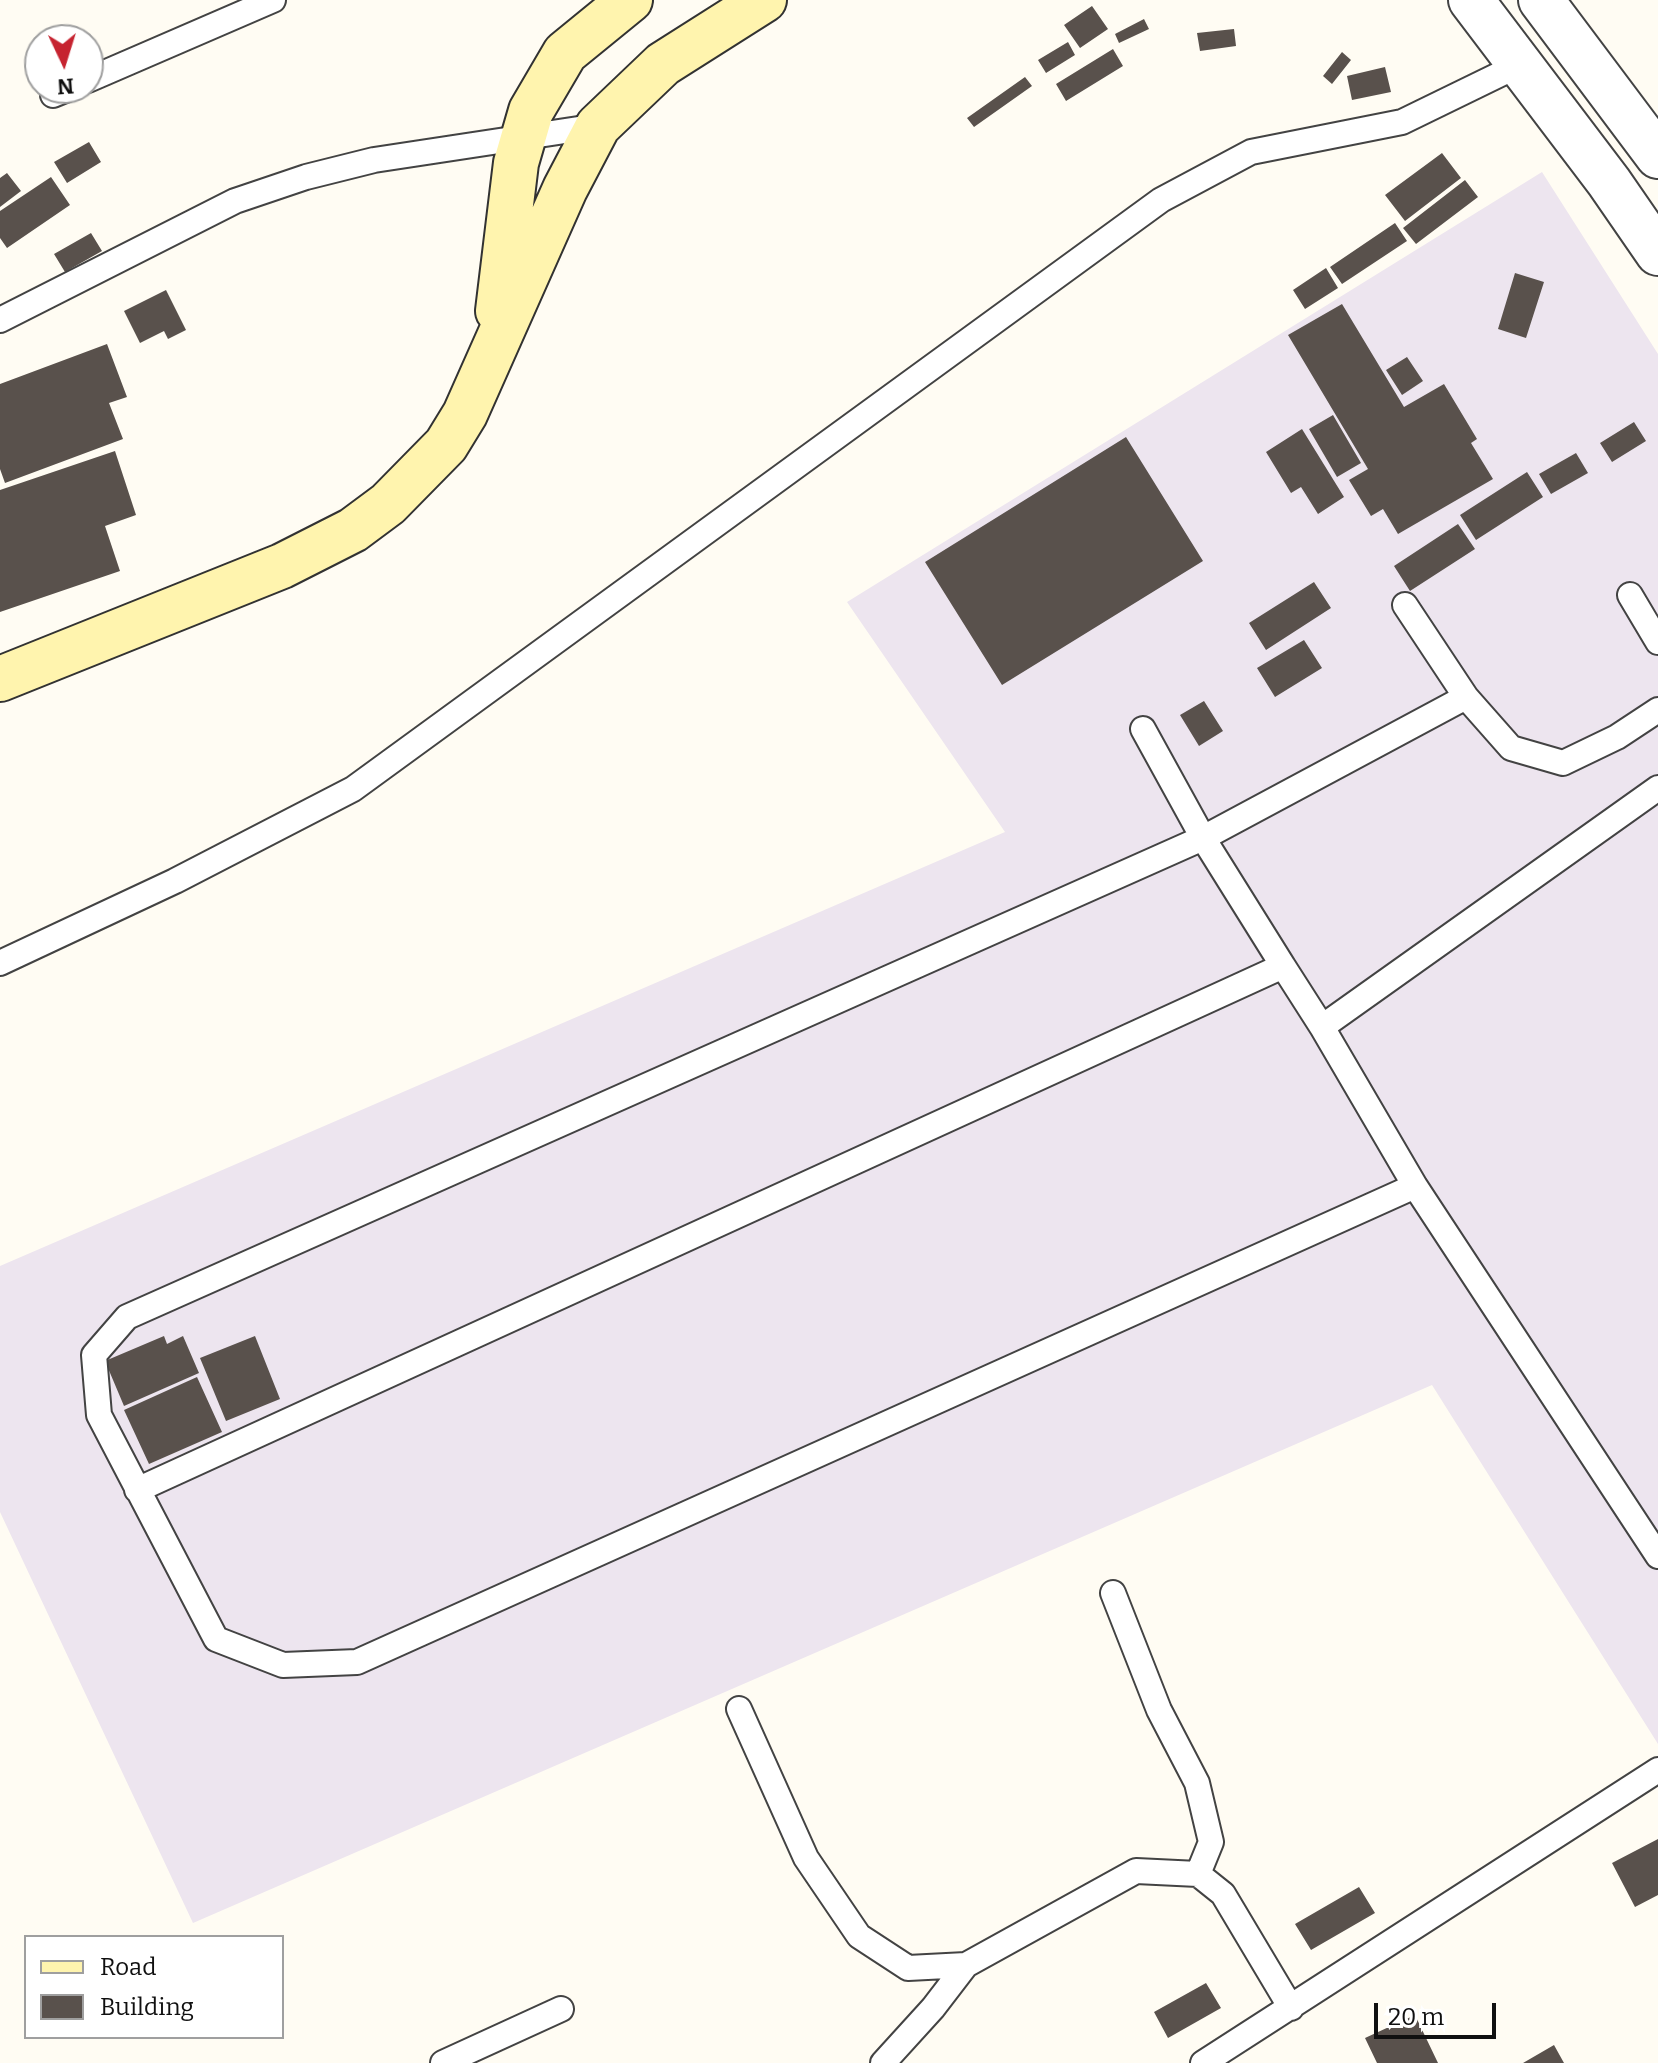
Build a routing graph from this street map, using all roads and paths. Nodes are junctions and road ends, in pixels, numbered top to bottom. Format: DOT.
graph roads {
  1 [pos="273,0"];
  2 [pos="630,0"];
  3 [pos="764,0"];
  4 [pos="1471,0"];
  5 [pos="1541,0"];
  6 [pos="1521,64"];
  7 [pos="104,73"];
  8 [pos="598,126"];
  9 [pos="524,135"];
  10 [pos="1656,149"];
  11 [pos="1658,253"];
  12 [pos="0,320"];
  13 [pos="494,349"];
  14 [pos="1630,595"];
  15 [pos="1405,605"];
  16 [pos="1658,642"];
  17 [pos="0,679"];
  18 [pos="1466,697"];
  19 [pos="1658,710"];
  20 [pos="1143,729"];
  21 [pos="1658,788"];
  22 [pos="1203,838"];
  23 [pos="0,963"];
  24 [pos="1283,966"];
  25 [pos="1322,1027"];
  26 [pos="1415,1186"];
  27 [pos="137,1490"];
  28 [pos="1658,1556"];
  29 [pos="1113,1593"];
  30 [pos="739,1709"];
  31 [pos="1658,1770"];
  32 [pos="1198,1874"];
  33 [pos="966,1965"];
  34 [pos="1291,2008"];
  35 [pos="561,2009"];
  36 [pos="443,2063"];
  37 [pos="883,2063"];
  38 [pos="1203,2063"];
  1 -- 7 [label="lane"];
  2 -- 9 [label="main road"];
  3 -- 8 [label="main road"];
  4 -- 6 [label="street"];
  5 -- 10 [label="street"];
  6 -- 11 [label="street"];
  6 -- 23 [label="lane"];
  8 -- 9 [label="lane"];
  8 -- 13 [label="main road"];
  9 -- 12 [label="lane"];
  9 -- 13 [label="main road"];
  13 -- 17 [label="main road"];
  14 -- 16 [label="lane"];
  15 -- 18 [label="lane"];
  18 -- 19 [label="lane"];
  18 -- 22 [label="lane"];
  20 -- 22 [label="lane"];
  21 -- 25 [label="lane"];
  22 -- 24 [label="lane"];
  22 -- 27 [label="lane"];
  24 -- 25 [label="lane"];
  24 -- 27 [label="lane"];
  25 -- 26 [label="lane"];
  26 -- 27 [label="lane"];
  26 -- 28 [label="lane"];
  29 -- 32 [label="lane"];
  30 -- 33 [label="lane"];
  31 -- 34 [label="lane"];
  32 -- 33 [label="lane"];
  32 -- 34 [label="lane"];
  33 -- 37 [label="lane"];
  34 -- 38 [label="lane"];
  35 -- 36 [label="lane"];
}
